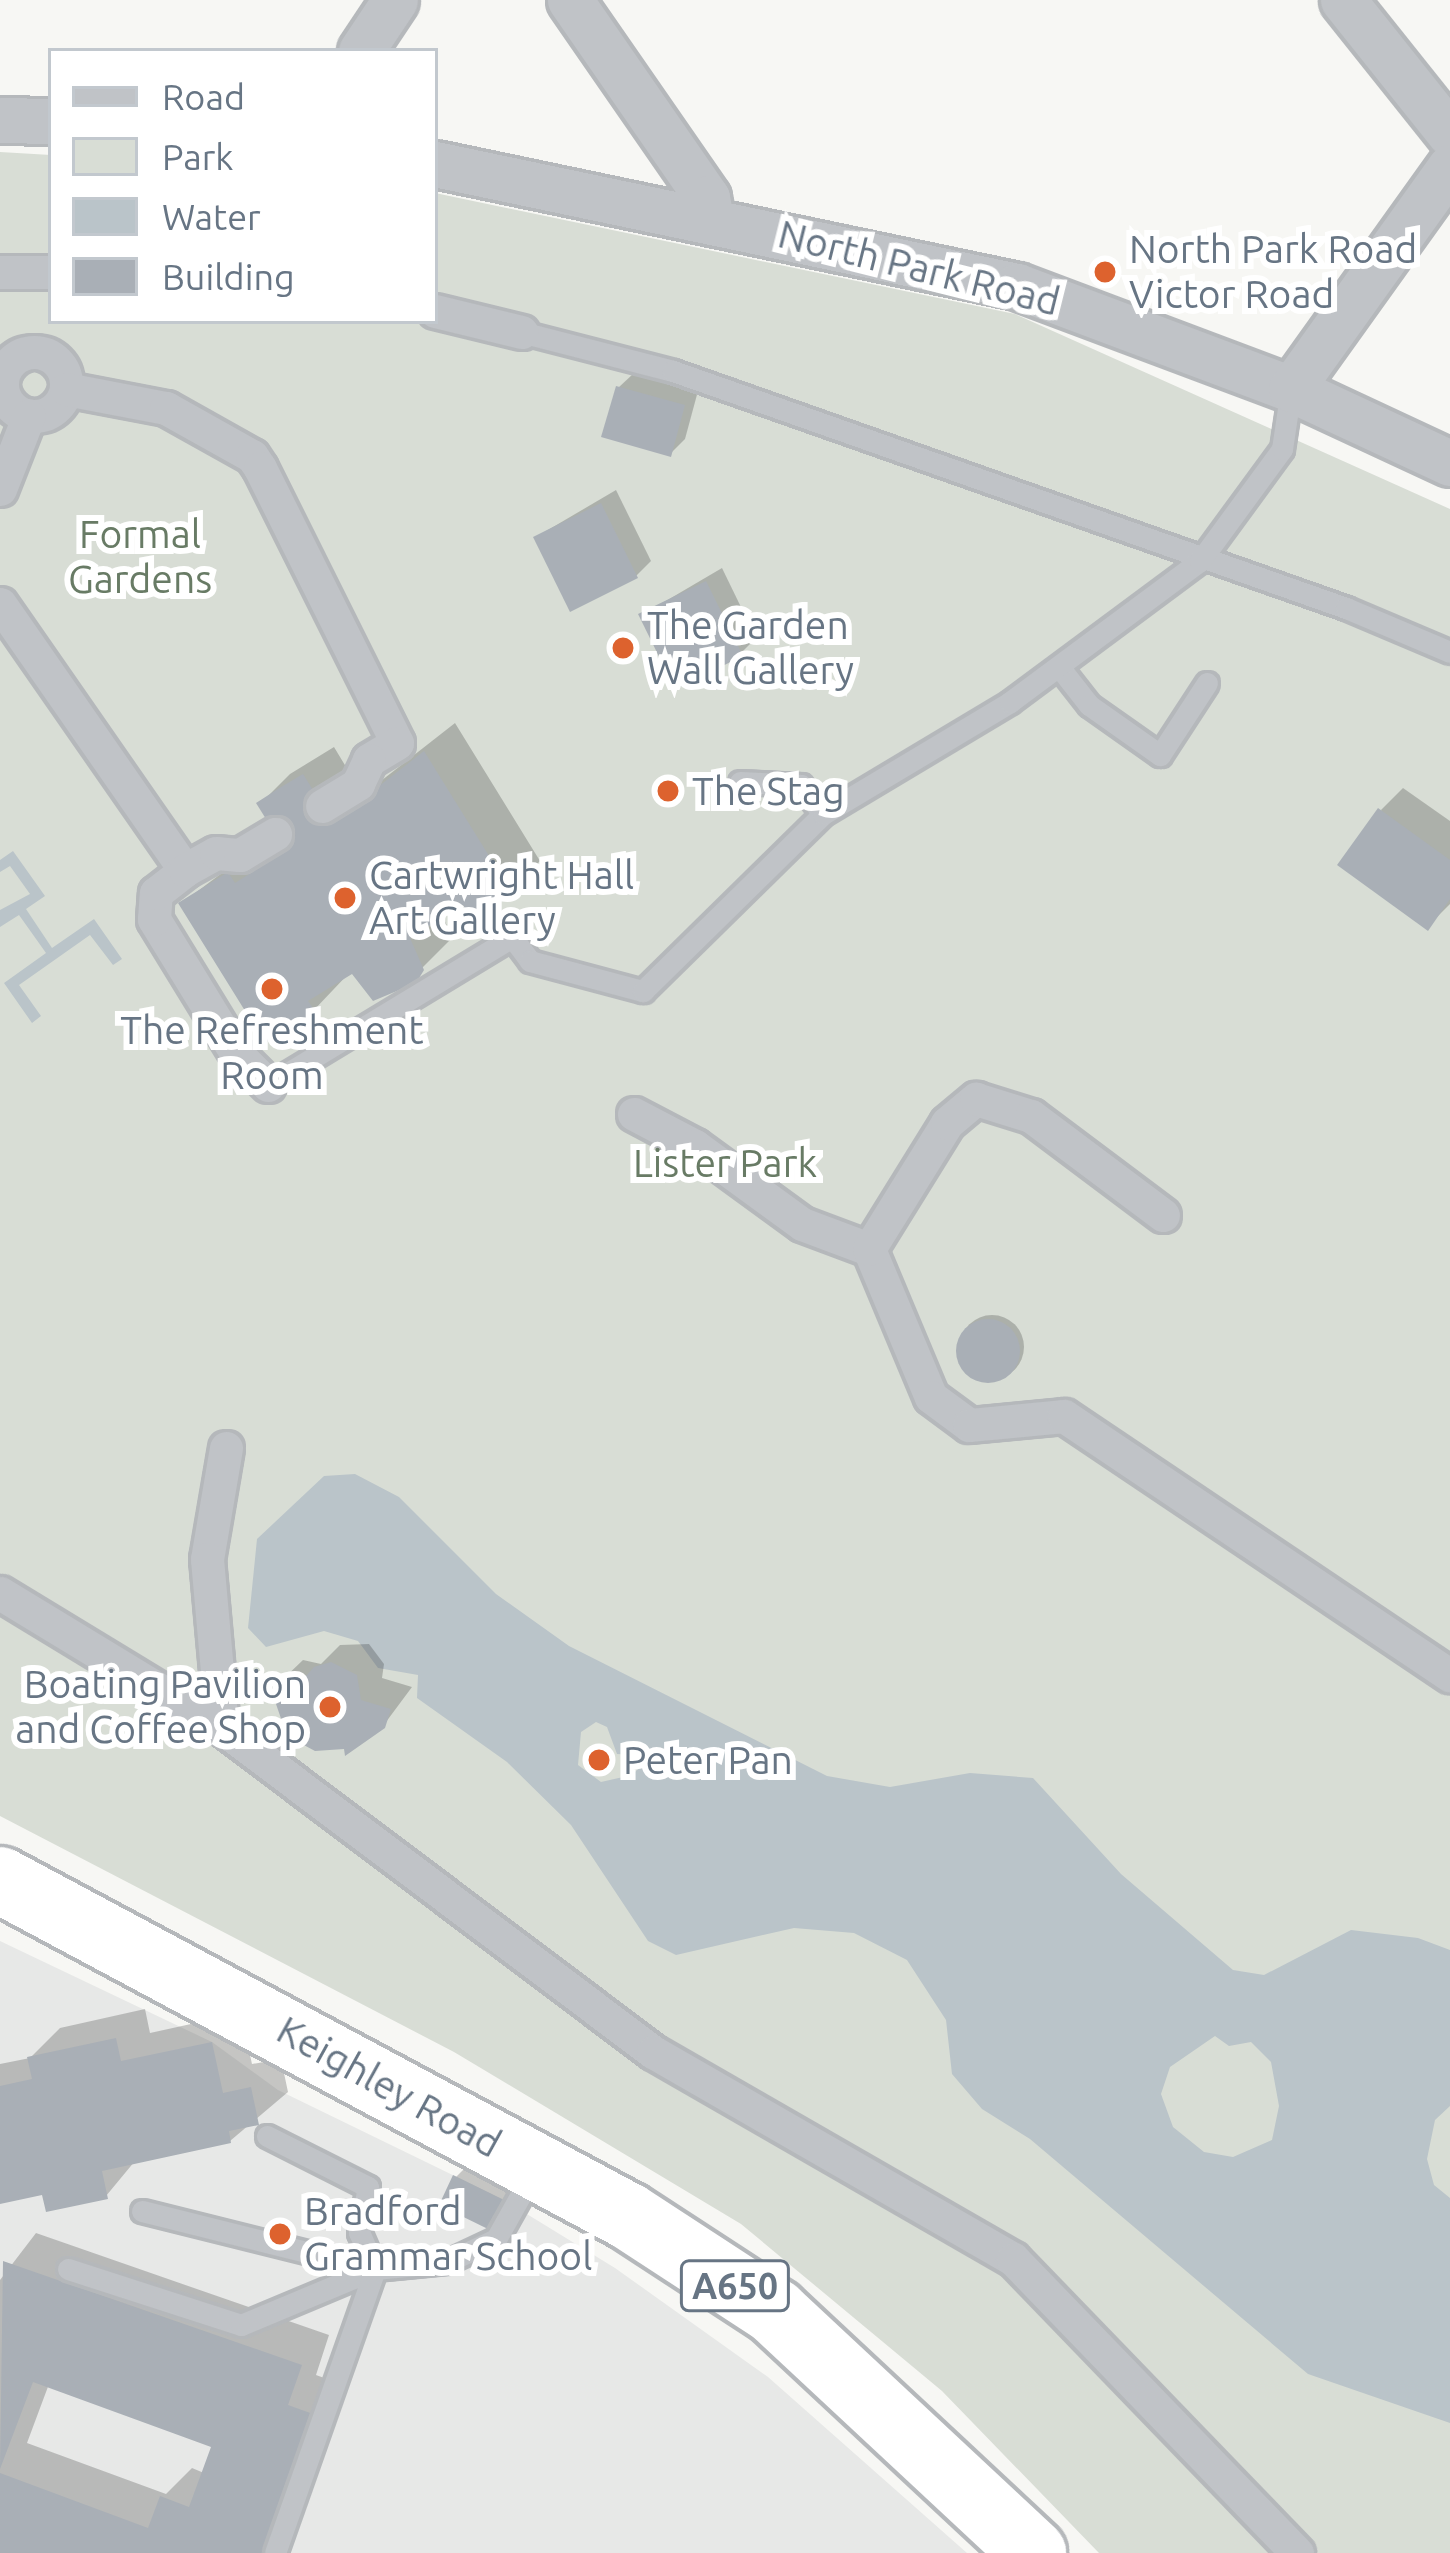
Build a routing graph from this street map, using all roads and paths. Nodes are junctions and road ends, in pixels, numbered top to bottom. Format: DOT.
graph roads {
  1 [pos="395,0"];
  2 [pos="570,0"];
  3 [pos="1343,0"];
  4 [pos="363,48"];
  5 [pos="0,120"];
  6 [pos="48,121"];
  7 [pos="1450,134"];
  8 [pos="438,165"];
  9 [pos="1450,167"];
  10 [pos="711,218"];
  11 [pos="0,272"];
  12 [pos="48,272"];
  13 [pos="438,312"];
  14 [pos="521,332"];
  15 [pos="8,344"];
  16 [pos="66,388"];
  17 [pos="1291,389"];
  18 [pos="29,415"];
  19 [pos="1450,463"];
  20 [pos="0,489"];
  21 [pos="1200,561"];
  22 [pos="0,604"];
  23 [pos="1450,652"];
  24 [pos="1060,668"];
  25 [pos="1207,683"];
  26 [pos="740,782"];
  27 [pos="322,806"];
  28 [pos="823,814"];
  29 [pos="275,834"];
  30 [pos="185,870"];
  31 [pos="268,1085"];
  32 [pos="634,1114"];
  33 [pos="1162,1215"];
  34 [pos="869,1249"];
  35 [pos="226,1448"];
  36 [pos="0,1593"];
  37 [pos="1450,1675"];
  38 [pos="222,1728"];
  39 [pos="0,1880"];
  40 [pos="267,2136"];
  41 [pos="536,2168"];
  42 [pos="142,2211"];
  43 [pos="68,2269"];
  44 [pos="375,2269"];
  45 [pos="275,2553"];
  46 [pos="1033,2553"];
  47 [pos="1298,2553"];
  1 -- 4 [label="street"];
  2 -- 10 [label="street"];
  3 -- 7 [label="street"];
  5 -- 6 [label="street"];
  8 -- 10 [label="street, North Park Road"];
  9 -- 17 [label="street"];
  10 -- 17 [label="street, North Park Road"];
  11 -- 12 [label="street"];
  13 -- 14 [label="street"];
  14 -- 21 [label="lane"];
  15 -- 16 [label="street"];
  15 -- 18 [label="street"];
  16 -- 18 [label="street"];
  16 -- 27 [label="street"];
  17 -- 19 [label="street, North Park Road"];
  17 -- 21 [label="lane"];
  18 -- 20 [label="street"];
  21 -- 23 [label="lane"];
  21 -- 24 [label="lane"];
  22 -- 30 [label="street"];
  24 -- 25 [label="lane"];
  24 -- 28 [label="lane"];
  26 -- 28 [label="lane"];
  28 -- 31 [label="lane"];
  29 -- 30 [label="street"];
  30 -- 31 [label="street"];
  32 -- 34 [label="street"];
  33 -- 34 [label="street"];
  34 -- 37 [label="street"];
  35 -- 38 [label="street"];
  36 -- 38 [label="street"];
  38 -- 47 [label="street"];
  39 -- 41 [label="highway, Keighley Road / A650"];
  40 -- 44 [label="lane"];
  41 -- 44 [label="lane"];
  41 -- 46 [label="highway, Keighley Road / A650"];
  42 -- 44 [label="lane"];
  43 -- 44 [label="lane"];
  44 -- 45 [label="lane"];
}
